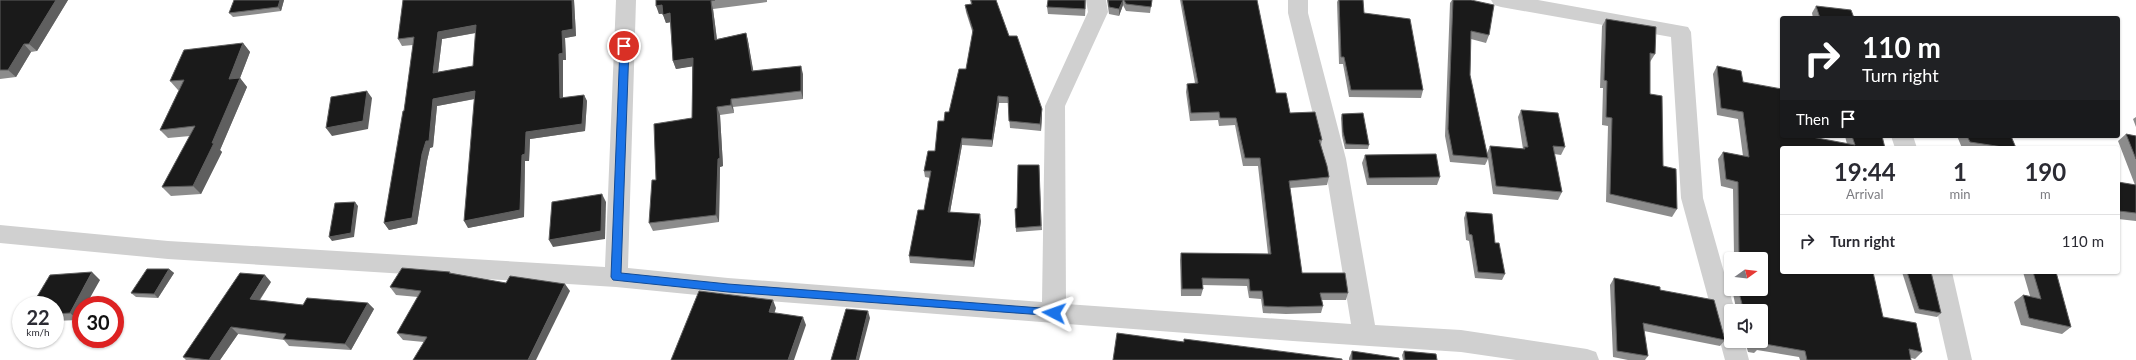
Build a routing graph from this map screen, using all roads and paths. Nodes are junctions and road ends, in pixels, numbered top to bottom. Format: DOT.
graph roads {
  1 [pos="626,0"];
  2 [pos="1096,0"];
  3 [pos="1298,0"];
  4 [pos="1502,0"];
  5 [pos="0,234"];
  6 [pos="1940,274"];
  7 [pos="616,277"];
  8 [pos="1054,313"];
  9 [pos="1724,313"];
  10 [pos="1365,335"];
  11 [pos="1734,348"];
  12 [pos="1588,360"];
  13 [pos="1737,360"];
  14 [pos="1960,360"];
  1 -- 7 [label="street"];
  2 -- 8 [label="street"];
  3 -- 10 [label="street"];
  4 -- 9 [label="street"];
  5 -- 7 [label="street"];
  6 -- 14 [label="street"];
  7 -- 8 [label="street"];
  8 -- 10 [label="street"];
  10 -- 12 [label="street"];
  11 -- 13 [label="street"];
}
